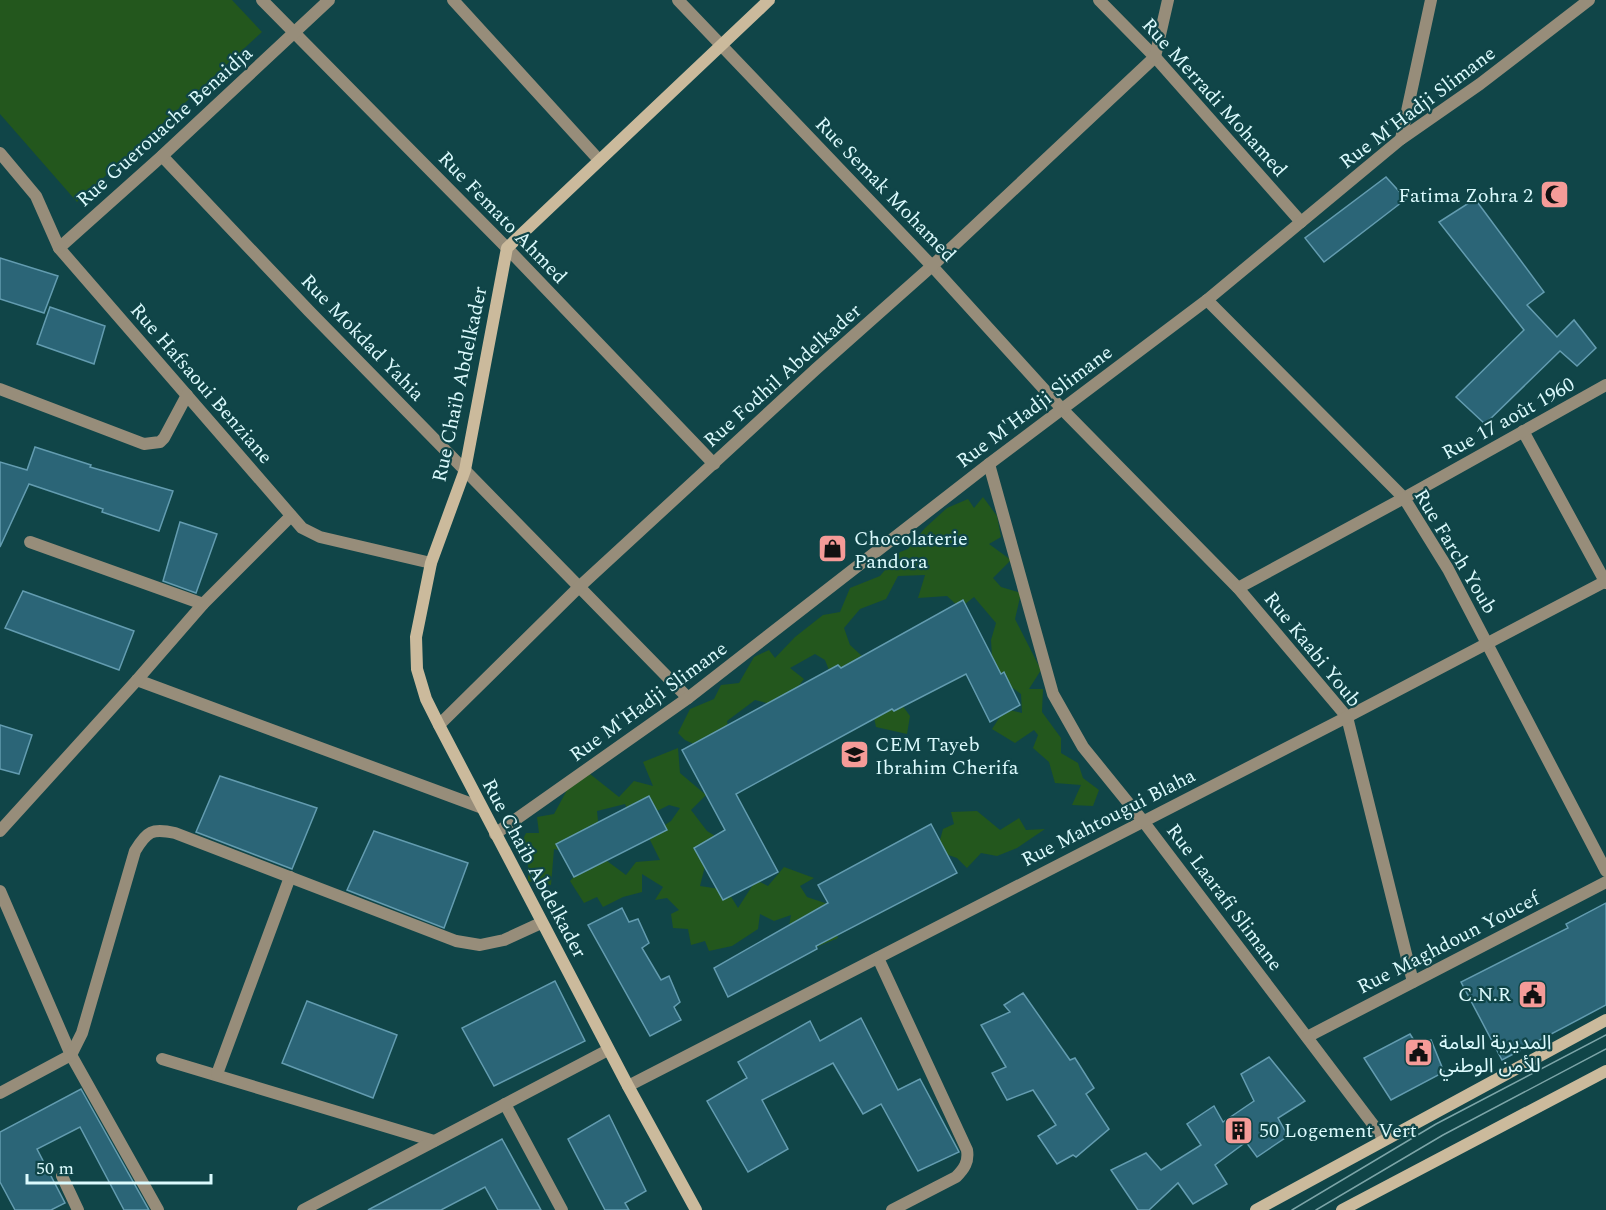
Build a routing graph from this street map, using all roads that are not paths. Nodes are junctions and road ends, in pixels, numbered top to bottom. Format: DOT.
graph roads {
  1 [pos="262,0"];
  2 [pos="329,0"];
  3 [pos="453,0"];
  4 [pos="678,0"];
  5 [pos="769,0"];
  6 [pos="1099,0"];
  7 [pos="1168,0"];
  8 [pos="1431,0"];
  9 [pos="1589,0"];
  10 [pos="295,32"];
  11 [pos="722,47"];
  12 [pos="1155,57"];
  13 [pos="1401,139"];
  14 [pos="0,153"];
  15 [pos="162,156"];
  16 [pos="599,160"];
  17 [pos="1301,222"];
  18 [pos="59,248"];
  19 [pos="507,248"];
  20 [pos="932,266"];
  21 [pos="1207,300"];
  22 [pos="1606,385"];
  23 [pos="0,389"];
  24 [pos="187,395"];
  25 [pos="1062,409"];
  26 [pos="1523,431"];
  27 [pos="714,464"];
  28 [pos="988,464"];
  29 [pos="465,470"];
  30 [pos="1404,498"];
  31 [pos="291,516"];
  32 [pos="30,542"];
  33 [pos="430,563"];
  34 [pos="1606,582"];
  35 [pos="578,588"];
  36 [pos="1238,588"];
  37 [pos="203,604"];
  38 [pos="1488,642"];
  39 [pos="137,680"];
  40 [pos="688,698"];
  41 [pos="1347,717"];
  42 [pos="439,725"];
  43 [pos="480,807"];
  44 [pos="1143,820"];
  45 [pos="0,831"];
  46 [pos="495,834"];
  47 [pos="1606,871"];
  48 [pos="290,877"];
  49 [pos="1606,882"];
  50 [pos="0,891"];
  51 [pos="541,923"];
  52 [pos="879,958"];
  53 [pos="1413,982"];
  54 [pos="1606,1020"];
  55 [pos="1307,1037"];
  56 [pos="608,1050"];
  57 [pos="71,1055"];
  58 [pos="162,1059"];
  59 [pos="1606,1071"];
  60 [pos="217,1074"];
  61 [pos="628,1086"];
  62 [pos="0,1093"];
  63 [pos="505,1104"];
  64 [pos="1384,1139"];
  65 [pos="434,1141"];
  66 [pos="62,1176"];
  67 [pos="308,1209"];
  68 [pos="78,1210"];
  69 [pos="158,1210"];
  70 [pos="562,1210"];
  71 [pos="696,1210"];
  72 [pos="892,1210"];
  73 [pos="1256,1210"];
  74 [pos="1342,1210"];
  1 -- 10 [label="street, Rue Femato Ahmed"];
  2 -- 10 [label="street, Rue Guerouache Benaidja"];
  3 -- 16 [label="street"];
  4 -- 11 [label="street, Rue Semak Mohamed"];
  5 -- 11 [label="street"];
  6 -- 12 [label="street, Rue Merradi Mohamed"];
  7 -- 12 [label="street"];
  8 -- 13 [label="street"];
  9 -- 13 [label="street, Rue M'Hadji Slimane"];
  10 -- 15 [label="street, Rue Guerouache Benaidja"];
  10 -- 19 [label="street, Rue Femato Ahmed"];
  11 -- 16 [label="street"];
  11 -- 20 [label="street, Rue Semak Mohamed"];
  12 -- 17 [label="street, Rue Merradi Mohamed"];
  12 -- 20 [label="street, Rue Fodhil Abdelkader"];
  13 -- 17 [label="street, Rue M'Hadji Slimane"];
  14 -- 18 [label="street, Rue Hafsaoui Benziane"];
  15 -- 18 [label="street, Rue Guerouache Benaidja"];
  15 -- 29 [label="street, Rue Mokdad Yahia"];
  16 -- 19 [label="street"];
  17 -- 21 [label="street, Rue M'Hadji Slimane"];
  18 -- 24 [label="street, Rue Hafsaoui Benziane"];
  19 -- 27 [label="street, Rue Femato Ahmed"];
  19 -- 29 [label="street, Rue Chaïb Abdelkader"];
  20 -- 25 [label="street, Rue Semak Mohamed"];
  20 -- 27 [label="street, Rue Fodhil Abdelkader"];
  21 -- 25 [label="street, Rue M'Hadji Slimane"];
  21 -- 30 [label="street, Rue Farch Youb"];
  22 -- 26 [label="street, Rue 17 août 1960"];
  23 -- 24 [label="street"];
  24 -- 31 [label="street, Rue Hafsaoui Benziane"];
  25 -- 28 [label="street, Rue M'Hadji Slimane"];
  25 -- 36 [label="street, Rue Kaabi Youb"];
  26 -- 30 [label="street, Rue 17 août 1960"];
  26 -- 34 [label="street"];
  27 -- 35 [label="street, Rue Fodhil Abdelkader"];
  28 -- 40 [label="street, Rue M'Hadji Slimane"];
  28 -- 44 [label="street, Rue Laarafi Slimane"];
  29 -- 33 [label="street, Rue Chaïb Abdelkader"];
  29 -- 35 [label="street, Rue Mokdad Yahia"];
  30 -- 36 [label="street, Rue 17 août 1960"];
  30 -- 38 [label="street, Rue Farch Youb"];
  31 -- 33 [label="street, Rue Hafsaoui Benziane"];
  31 -- 37 [label="street"];
  32 -- 37 [label="street"];
  33 -- 42 [label="street, Rue Chaïb Abdelkader"];
  34 -- 38 [label="street, Rue Mahtougui Blaha"];
  35 -- 40 [label="street, Rue Mokdad Yahia"];
  35 -- 42 [label="street, Rue Fodhil Abdelkader"];
  36 -- 41 [label="street, Rue Kaabi Youb"];
  37 -- 39 [label="street"];
  38 -- 41 [label="street, Rue Mahtougui Blaha"];
  38 -- 47 [label="street, Rue Farch Youb"];
  39 -- 43 [label="street"];
  39 -- 45 [label="street"];
  40 -- 46 [label="street, Rue M'Hadji Slimane"];
  41 -- 44 [label="street, Rue Mahtougui Blaha"];
  41 -- 53 [label="street, Rue Kaabi Youb"];
  42 -- 43 [label="street, Rue Chaïb Abdelkader"];
  43 -- 46 [label="street, Rue Chaïb Abdelkader"];
  44 -- 52 [label="street, Rue Mahtougui Blaha"];
  44 -- 55 [label="street, Rue Laarafi Slimane"];
  46 -- 51 [label="street, Rue Chaïb Abdelkader"];
  48 -- 51 [label="street"];
  48 -- 57 [label="street"];
  48 -- 60 [label="street"];
  49 -- 53 [label="street, Rue Maghdoun Youcef"];
  50 -- 57 [label="street"];
  51 -- 56 [label="street, Rue Chaïb Abdelkader"];
  52 -- 61 [label="street, Rue Mahtougui Blaha"];
  52 -- 72 [label="street"];
  53 -- 55 [label="street, Rue Maghdoun Youcef"];
  54 -- 64 [label="street"];
  55 -- 64 [label="street, Rue Laarafi Slimane"];
  56 -- 61 [label="street, Rue Chaïb Abdelkader"];
  56 -- 63 [label="street"];
  57 -- 62 [label="street"];
  57 -- 69 [label="street"];
  58 -- 60 [label="street"];
  59 -- 74 [label="street"];
  60 -- 65 [label="street"];
  61 -- 71 [label="street, Rue Chaïb Abdelkader"];
  63 -- 65 [label="street"];
  63 -- 70 [label="street"];
  64 -- 73 [label="street"];
  65 -- 67 [label="street"];
  66 -- 68 [label="street"];
}
